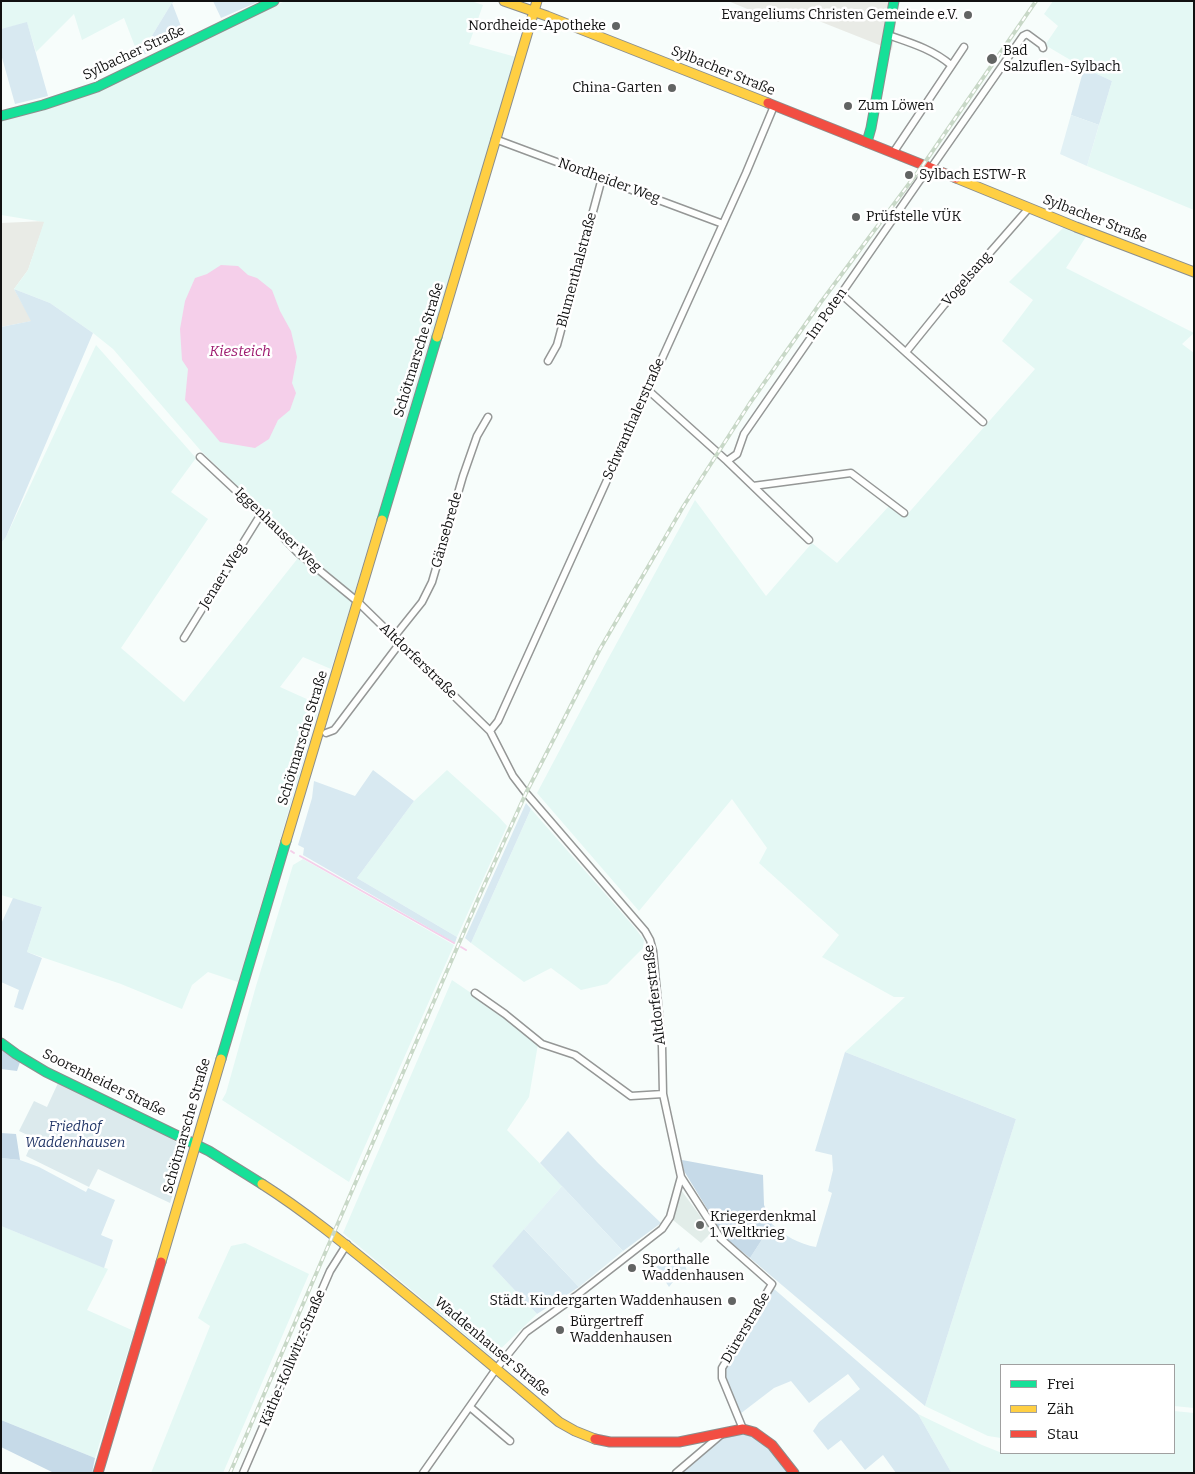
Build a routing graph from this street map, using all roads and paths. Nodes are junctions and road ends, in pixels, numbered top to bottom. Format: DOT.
graph roads {
  1 [pos="274,1"];
  2 [pos="504,1"];
  3 [pos="894,1"];
  4 [pos="536,6"];
  5 [pos="888,35"];
  6 [pos="964,47"];
  7 [pos="1043,48"];
  8 [pos="951,64"];
  9 [pos="774,106"];
  10 [pos="1,116"];
  11 [pos="496,139"];
  12 [pos="867,142"];
  13 [pos="893,153"];
  14 [pos="931,168"];
  15 [pos="602,178"];
  16 [pos="1029,208"];
  17 [pos="723,224"];
  18 [pos="1194,272"];
  19 [pos="841,294"];
  20 [pos="906,352"];
  21 [pos="548,361"];
  22 [pos="648,390"];
  23 [pos="488,417"];
  24 [pos="983,422"];
  25 [pos="200,456"];
  26 [pos="727,461"];
  27 [pos="753,486"];
  28 [pos="904,513"];
  29 [pos="261,514"];
  30 [pos="809,540"];
  31 [pos="358,602"];
  32 [pos="394,637"];
  33 [pos="184,638"];
  34 [pos="400,643"];
  35 [pos="490,731"];
  36 [pos="326,733"];
  37 [pos="475,993"];
  38 [pos="1,1043"];
  39 [pos="663,1094"];
  40 [pos="196,1144"];
  41 [pos="681,1177"];
  42 [pos="347,1244"];
  43 [pos="496,1368"];
  44 [pos="470,1407"];
  45 [pos="743,1429"];
  46 [pos="724,1432"];
  47 [pos="510,1442"];
  48 [pos="98,1473"];
  49 [pos="243,1473"];
  50 [pos="423,1473"];
  51 [pos="676,1473"];
  52 [pos="794,1473"];
  1 -- 10 [label="main road, Sylbacher Straße"];
  2 -- 4 [label="main road, Sylbacher Straße"];
  3 -- 5 [label="main road"];
  4 -- 9 [label="main road, Sylbacher Straße"];
  4 -- 11 [label="main road, Schötmarsche Straße"];
  5 -- 8 [label="street"];
  5 -- 12 [label="main road"];
  6 -- 8 [label="street"];
  7 -- 14 [label="street"];
  8 -- 13 [label="street"];
  9 -- 12 [label="main road, Sylbacher Straße"];
  9 -- 17 [label="street, Schwanthalerstraße"];
  11 -- 15 [label="street, Nordheider Weg"];
  11 -- 31 [label="main road, Schötmarsche Straße"];
  12 -- 13 [label="main road, Sylbacher Straße"];
  13 -- 14 [label="main road, Sylbacher Straße"];
  14 -- 16 [label="main road, Sylbacher Straße"];
  14 -- 19 [label="street, Im Poten"];
  15 -- 17 [label="street, Nordheider Weg"];
  15 -- 21 [label="street, Blumenthalstraße"];
  16 -- 18 [label="main road, Sylbacher Straße"];
  16 -- 20 [label="street, Vogelsang"];
  17 -- 22 [label="street, Schwanthalerstraße"];
  19 -- 20 [label="street"];
  19 -- 26 [label="street, Im Poten"];
  20 -- 24 [label="street"];
  22 -- 26 [label="street"];
  22 -- 35 [label="street, Schwanthalerstraße"];
  23 -- 32 [label="street, Gänsebrede"];
  25 -- 29 [label="street, Iggenhauser Weg"];
  26 -- 27 [label="street"];
  27 -- 28 [label="street"];
  27 -- 30 [label="street"];
  29 -- 31 [label="street, Iggenhauser Weg"];
  29 -- 33 [label="street, Jenaer Weg"];
  31 -- 32 [label="street, Altdorferstraße"];
  31 -- 40 [label="main road, Schötmarsche Straße"];
  32 -- 34 [label="street, Altdorferstraße"];
  34 -- 35 [label="street, Altdorferstraße"];
  34 -- 36 [label="street"];
  35 -- 39 [label="street, Altdorferstraße"];
  37 -- 39 [label="street"];
  38 -- 40 [label="main road, Soorenheider Straße"];
  39 -- 41 [label="street, Altdorferstraße"];
  40 -- 42 [label="main road, Waddenhauser Straße"];
  40 -- 48 [label="main road, Schötmarsche Straße"];
  41 -- 43 [label="street, Altdorferstraße"];
  41 -- 45 [label="street, Dürerstraße"];
  42 -- 43 [label="main road, Waddenhauser Straße"];
  42 -- 49 [label="street, Käthe-Kollwitz-Straße"];
  43 -- 44 [label="street, Altdorferstraße"];
  43 -- 46 [label="main road, Waddenhauser Straße"];
  44 -- 47 [label="street"];
  44 -- 50 [label="street, Altdorferstraße"];
  45 -- 46 [label="main road, Waddenhauser Straße"];
  45 -- 52 [label="main road"];
  46 -- 51 [label="street"];
}
